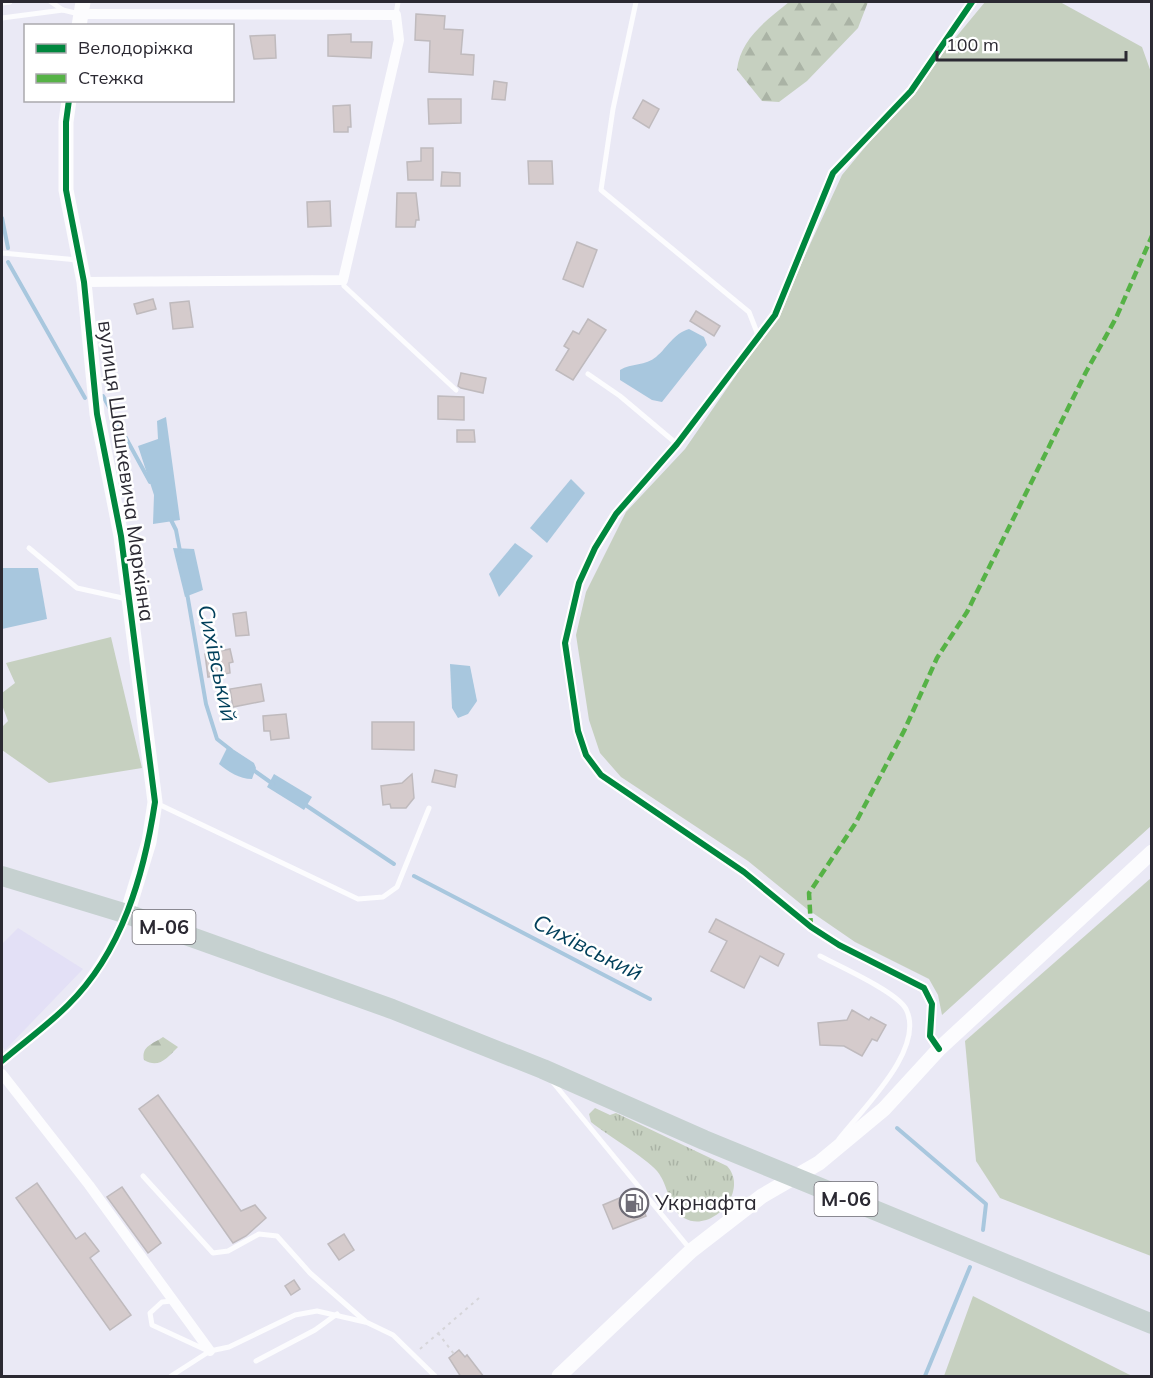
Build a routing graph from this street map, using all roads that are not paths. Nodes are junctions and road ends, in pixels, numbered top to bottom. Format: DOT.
graph roads {
  1 [pos="10,2"];
  2 [pos="51,2"];
  3 [pos="398,2"];
  4 [pos="636,2"];
  5 [pos="972,2"];
  6 [pos="2,3"];
  7 [pos="63,10"];
  8 [pos="81,14"];
  9 [pos="396,15"];
  10 [pos="2,18"];
  11 [pos="69,102"];
  12 [pos="2,253"];
  13 [pos="78,260"];
  14 [pos="343,279"];
  15 [pos="84,282"];
  16 [pos="758,335"];
  17 [pos="588,374"];
  18 [pos="456,390"];
  19 [pos="677,444"];
  20 [pos="29,548"];
  21 [pos="129,600"];
  22 [pos="155,802"];
  23 [pos="429,808"];
  24 [pos="1152,852"];
  25 [pos="2,876"];
  26 [pos="127,914"];
  27 [pos="820,956"];
  28 [pos="939,1049"];
  29 [pos="2,1061"];
  30 [pos="543,1069"];
  31 [pos="2,1074"];
  32 [pos="819,1163"];
  33 [pos="143,1176"];
  34 [pos="792,1177"];
  35 [pos="691,1251"];
  36 [pos="174,1301"];
  37 [pos="337,1314"];
  38 [pos="366,1322"];
  39 [pos="1152,1324"];
  40 [pos="210,1351"];
  41 [pos="256,1361"];
  42 [pos="171,1377"];
  43 [pos="435,1377"];
  44 [pos="559,1377"];
  1 -- 6 [label="lane"];
  2 -- 7 [label="lane"];
  3 -- 9 [label="lane"];
  4 -- 16 [label="lane"];
  5 -- 16 [label="street"];
  7 -- 8 [label="lane"];
  7 -- 10 [label="lane"];
  8 -- 9 [label="street"];
  9 -- 14 [label="street"];
  11 -- 13 [label="street, вулиця Шашкевича Маркіяна"];
  12 -- 13 [label="lane"];
  13 -- 15 [label="street, вулиця Шашкевича Маркіяна"];
  14 -- 15 [label="street"];
  14 -- 18 [label="lane"];
  15 -- 21 [label="street, вулиця Шашкевича Маркіяна"];
  16 -- 19 [label="street"];
  17 -- 19 [label="lane"];
  19 -- 28 [label="street"];
  20 -- 21 [label="lane"];
  21 -- 22 [label="street, вулиця Шашкевича Маркіяна"];
  22 -- 23 [label="lane"];
  22 -- 26 [label="street, вулиця Шашкевича Маркіяна"];
  24 -- 28 [label="street"];
  25 -- 26 [label="highway, М-06"];
  26 -- 29 [label="street"];
  26 -- 30 [label="highway, М-06"];
  27 -- 32 [label="lane"];
  28 -- 32 [label="street"];
  30 -- 34 [label="highway, М-06"];
  30 -- 35 [label="lane"];
  31 -- 36 [label="street"];
  32 -- 34 [label="street"];
  33 -- 38 [label="lane"];
  34 -- 35 [label="street"];
  34 -- 39 [label="highway, М-06"];
  35 -- 44 [label="street"];
  36 -- 40 [label="street"];
  36 -- 40 [label="lane"];
  37 -- 38 [label="lane"];
  37 -- 40 [label="lane"];
  37 -- 41 [label="lane"];
  38 -- 43 [label="lane"];
  40 -- 42 [label="lane"];
}
